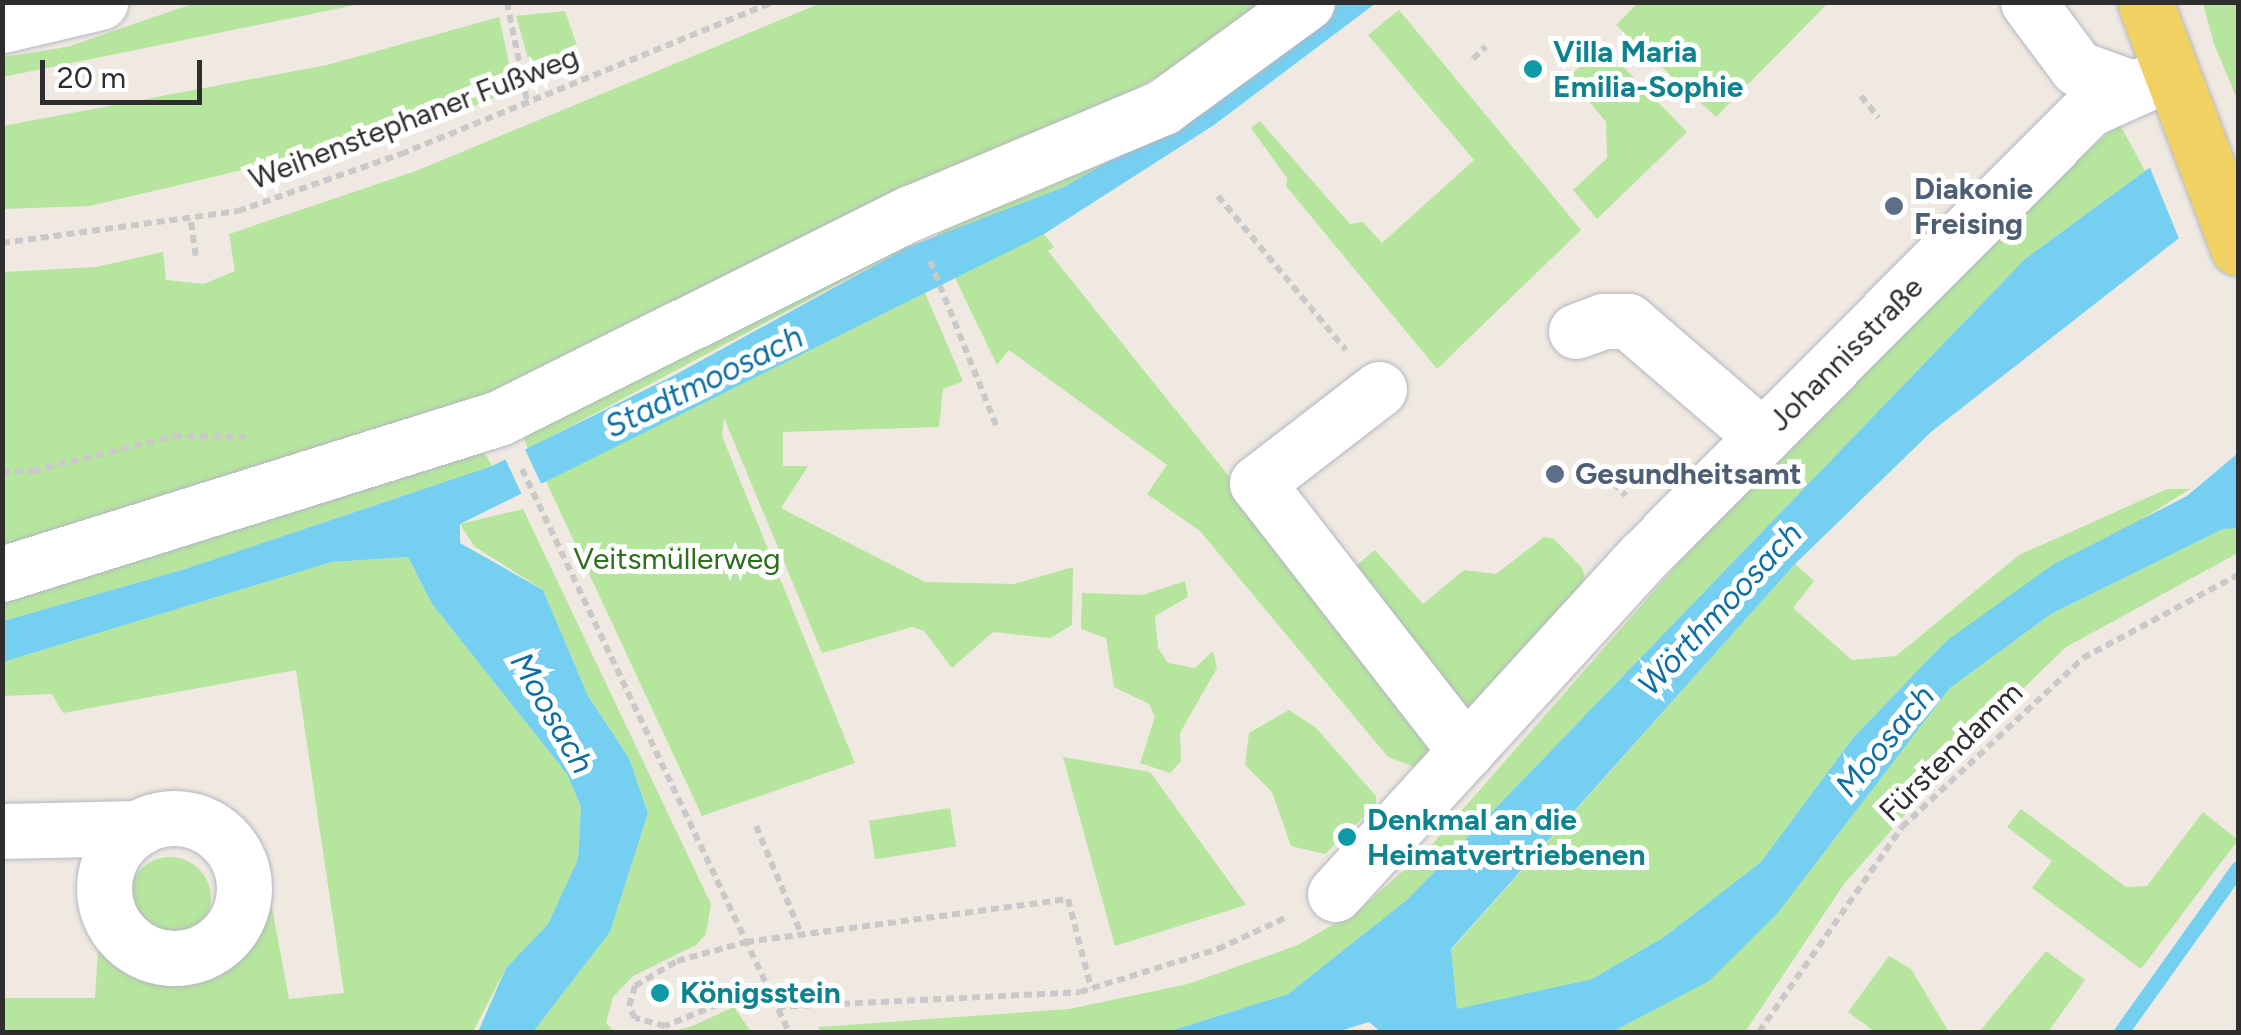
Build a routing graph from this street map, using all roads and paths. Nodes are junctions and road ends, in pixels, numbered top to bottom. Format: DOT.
graph roads {
  1 [pos="100,2"];
  2 [pos="506,2"];
  3 [pos="1306,2"];
  4 [pos="2028,2"];
  5 [pos="2145,2"];
  6 [pos="767,4"];
  7 [pos="2,25"];
  8 [pos="1486,46"];
  9 [pos="1472,59"];
  10 [pos="2161,93"];
  11 [pos="1862,96"];
  12 [pos="527,101"];
  13 [pos="1878,118"];
  14 [pos="1218,196"];
  15 [pos="191,222"];
  16 [pos="2234,237"];
  17 [pos="2,243"];
  18 [pos="196,257"];
  19 [pos="946,300"];
  20 [pos="1576,332"];
  21 [pos="1379,389"];
  22 [pos="996,424"];
  23 [pos="1763,437"];
  24 [pos="538,504"];
  25 [pos="2,574"];
  26 [pos="2238,575"];
  27 [pos="1466,752"];
  28 [pos="756,826"];
  29 [pos="139,828"];
  30 [pos="2,831"];
  31 [pos="1336,894"];
  32 [pos="802,936"];
  33 [pos="746,942"];
  34 [pos="766,985"];
  35 [pos="1092,988"];
  36 [pos="777,1007"];
  37 [pos="789,1032"];
  38 [pos="1759,1032"];
  1 -- 7 [label="street"];
  2 -- 12 [label="path"];
  3 -- 25 [label="street"];
  4 -- 10 [label="street"];
  5 -- 10 [label="main road"];
  6 -- 12 [label="path, Weihenstephaner Fußweg"];
  8 -- 9 [label="path"];
  10 -- 16 [label="main road"];
  10 -- 23 [label="street, Johannisstraße"];
  11 -- 13 [label="path"];
  12 -- 15 [label="path, Weihenstephaner Fußweg"];
  14 -- 21 [label="path"];
  15 -- 17 [label="path, Weihenstephaner Fußweg"];
  15 -- 18 [label="path"];
  19 -- 22 [label="path"];
  20 -- 23 [label="street"];
  21 -- 27 [label="street"];
  23 -- 27 [label="street, Johannisstraße"];
  24 -- 33 [label="path"];
  26 -- 38 [label="path, Fürstendamm"];
  27 -- 31 [label="street, Johannisstraße"];
  28 -- 32 [label="path"];
  29 -- 30 [label="street"];
  31 -- 35 [label="path"];
  32 -- 33 [label="path"];
  32 -- 35 [label="path"];
  33 -- 34 [label="path"];
  33 -- 34 [label="path"];
  34 -- 36 [label="path"];
  35 -- 36 [label="path"];
  36 -- 37 [label="path"];
}
